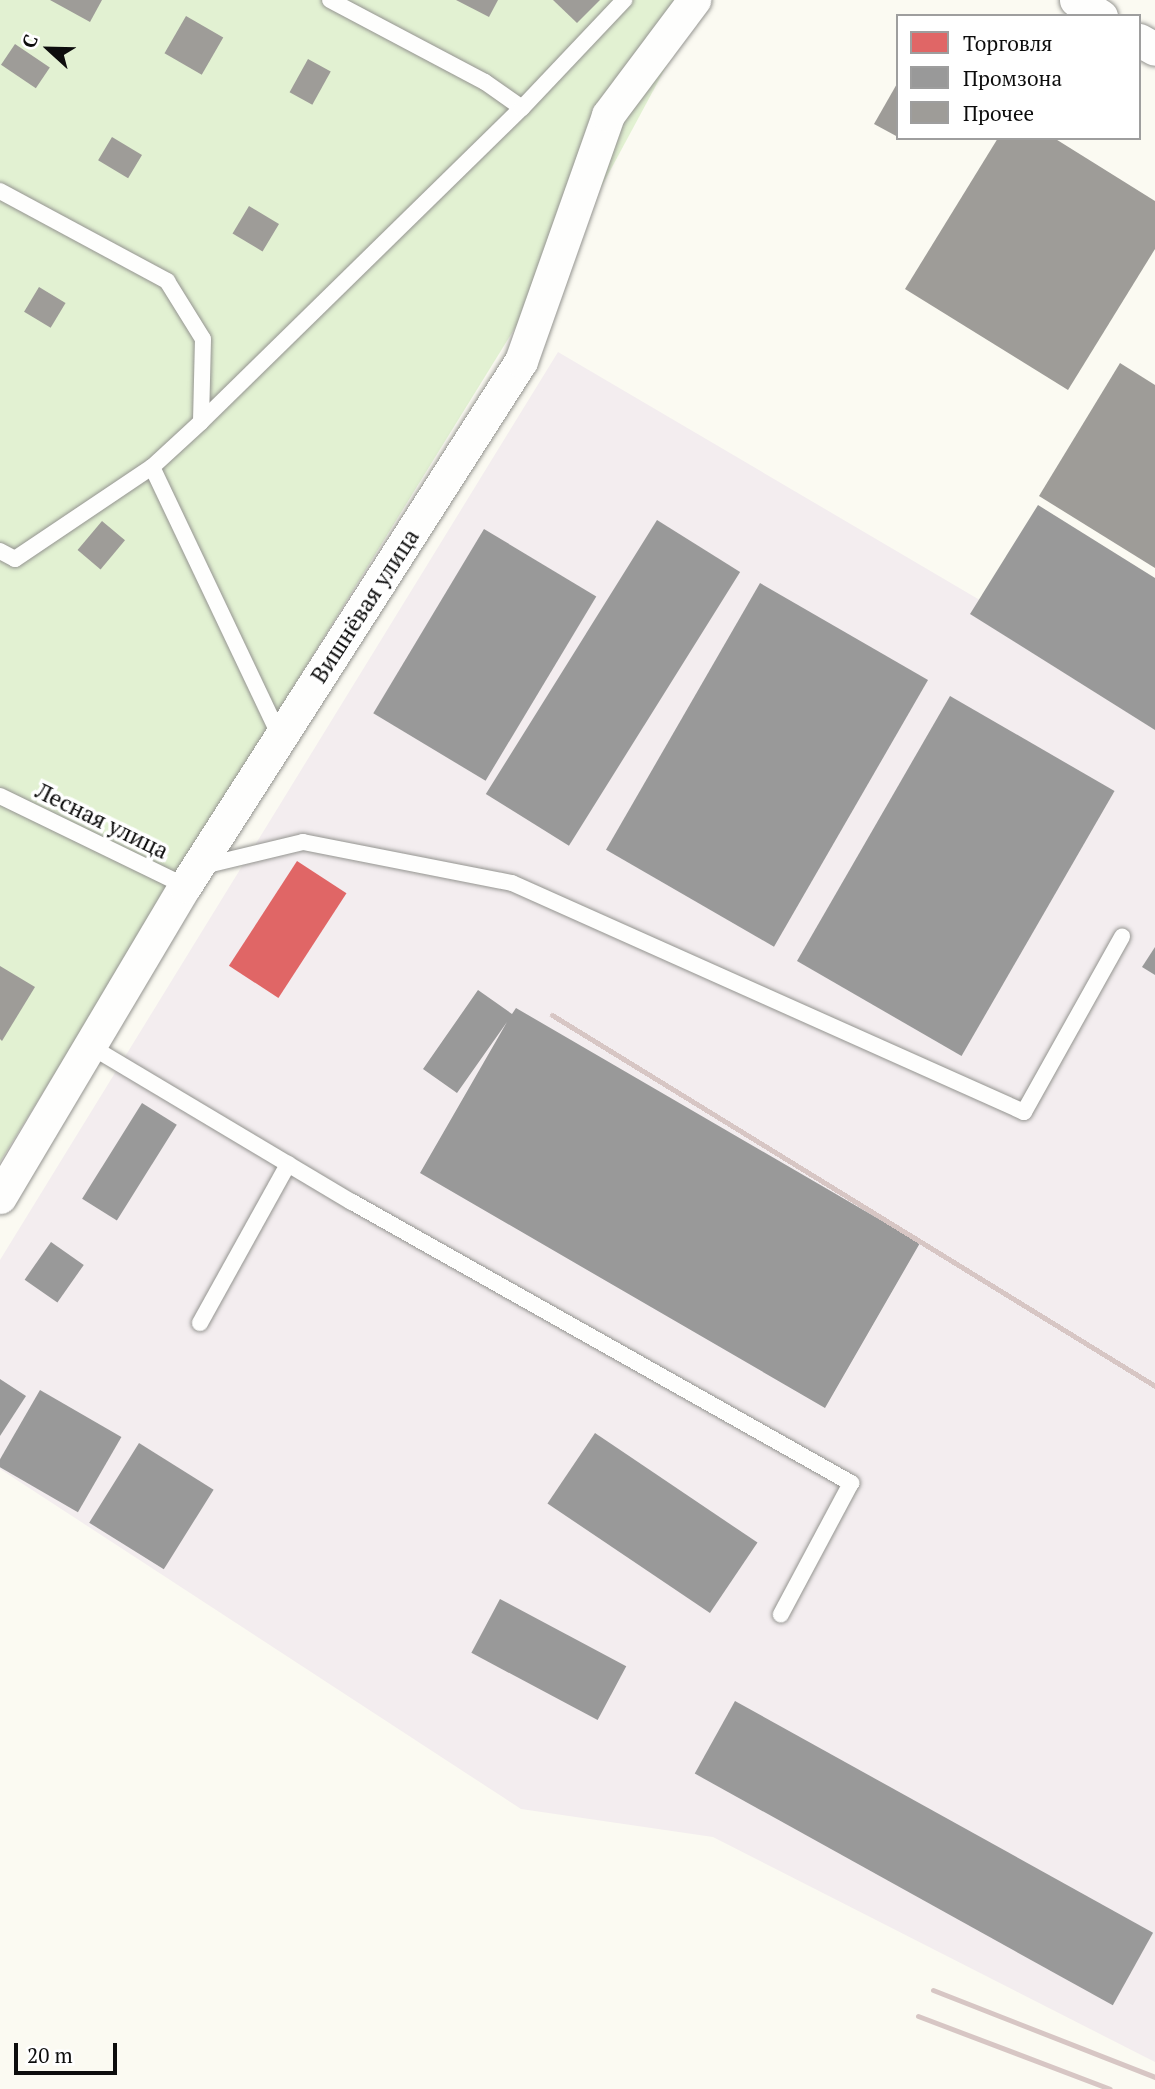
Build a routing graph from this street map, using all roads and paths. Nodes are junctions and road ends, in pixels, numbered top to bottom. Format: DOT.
graph roads {
  1 [pos="330,0"];
  2 [pos="624,0"];
  3 [pos="694,0"];
  4 [pos="1076,0"];
  5 [pos="1098,14"];
  6 [pos="522,108"];
  7 [pos="0,191"];
  8 [pos="201,422"];
  9 [pos="152,467"];
  10 [pos="0,551"];
  11 [pos="280,737"];
  12 [pos="0,796"];
  13 [pos="191,877"];
  14 [pos="1122,937"];
  15 [pos="90,1046"];
  16 [pos="288,1164"];
  17 [pos="0,1197"];
  18 [pos="200,1322"];
  19 [pos="781,1614"];
  1 -- 6 [label="lane"];
  2 -- 6 [label="lane"];
  3 -- 11 [label="street, Вишнёвая улица"];
  4 -- 5 [label="street"];
  6 -- 8 [label="lane"];
  7 -- 8 [label="lane"];
  8 -- 9 [label="lane"];
  9 -- 10 [label="lane"];
  9 -- 11 [label="lane"];
  11 -- 13 [label="street, Вишнёвая улица"];
  12 -- 13 [label="lane, Лесная улица"];
  13 -- 14 [label="lane"];
  13 -- 15 [label="street, Вишнёвая улица"];
  15 -- 16 [label="lane"];
  15 -- 17 [label="street, Вишнёвая улица"];
  16 -- 18 [label="lane"];
  16 -- 19 [label="lane"];
}
